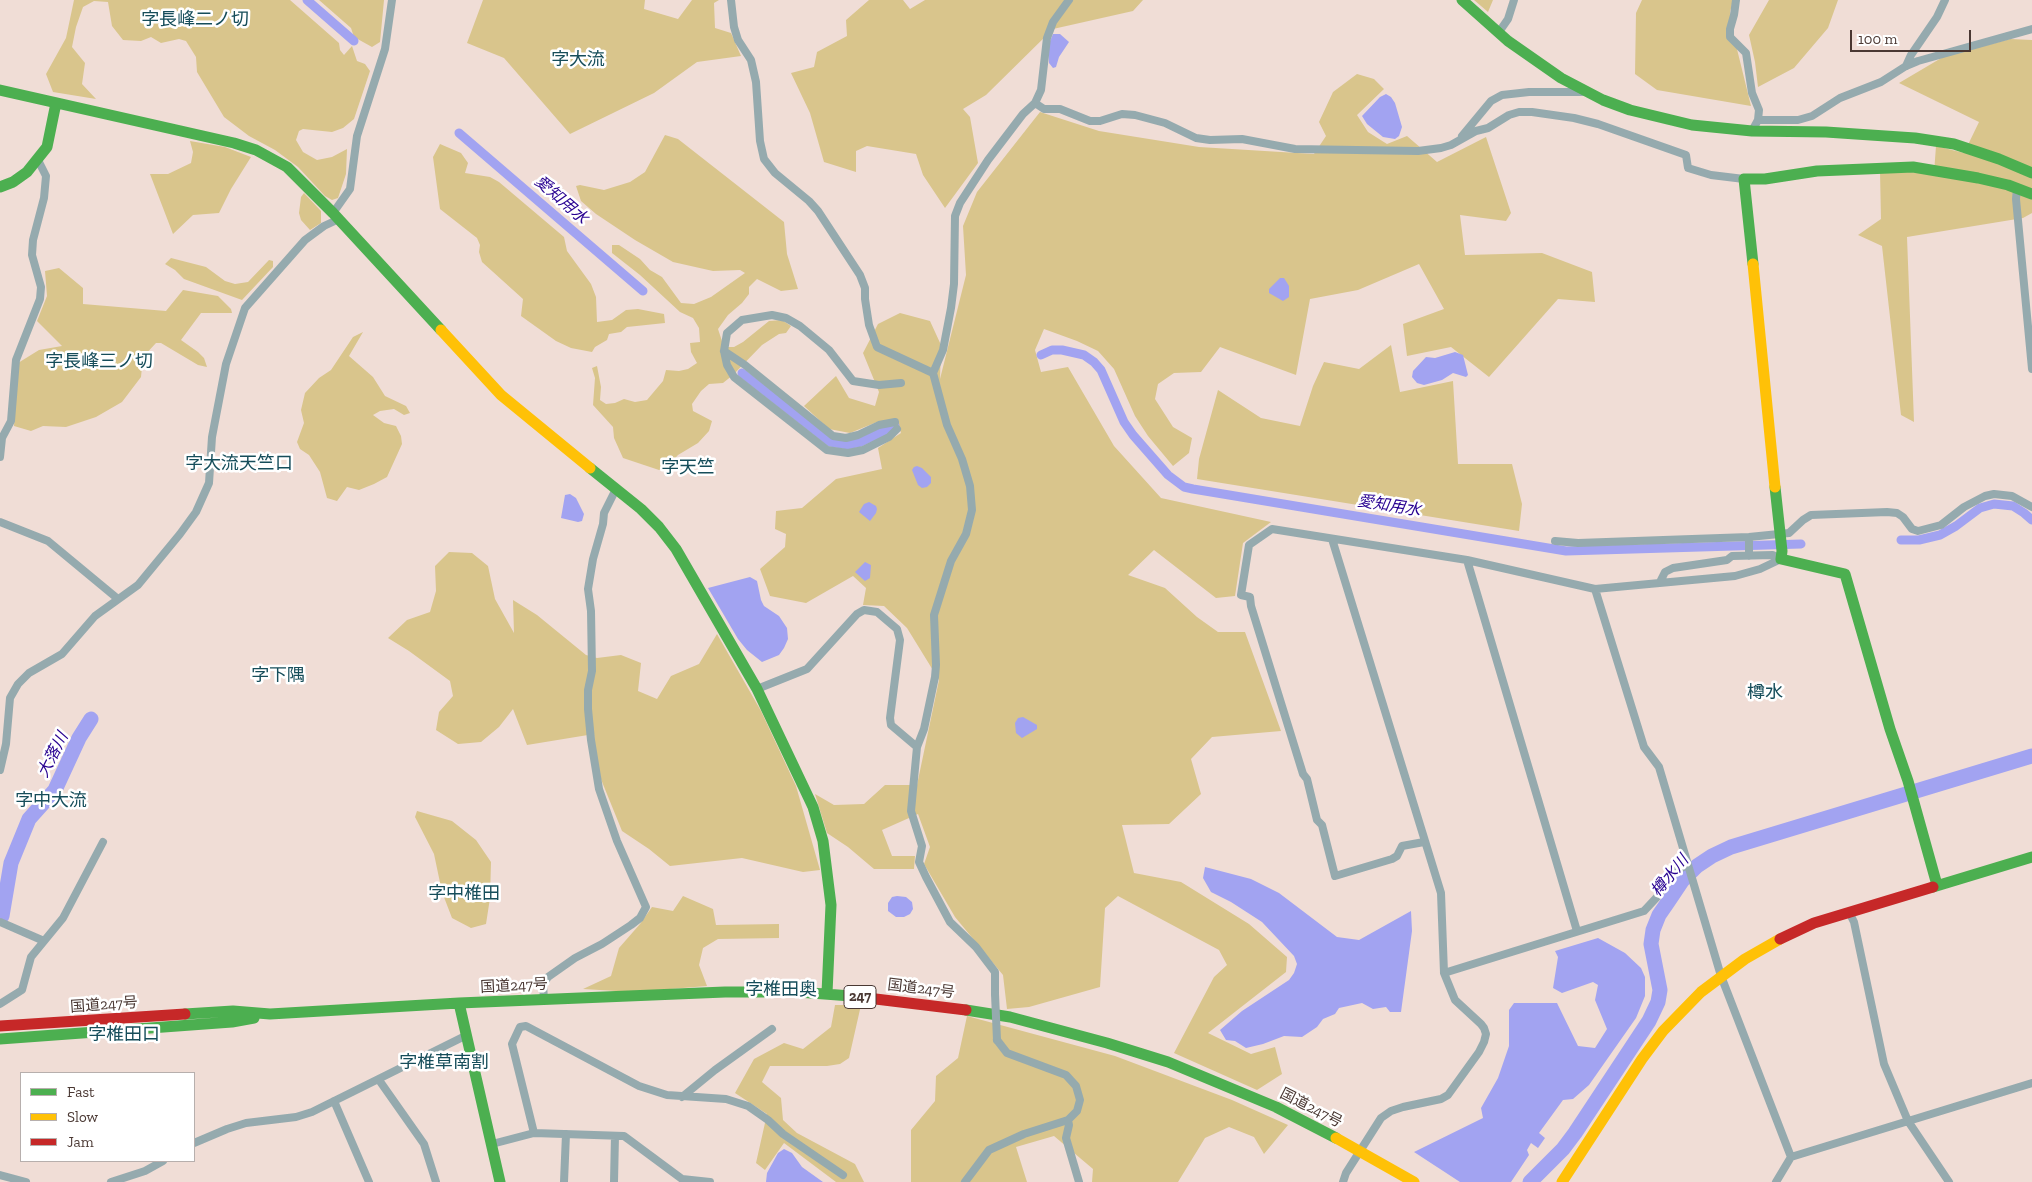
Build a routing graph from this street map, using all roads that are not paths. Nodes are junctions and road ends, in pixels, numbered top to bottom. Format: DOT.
graph roads {
  1 [pos="392,0"];
  2 [pos="731,0"];
  3 [pos="1069,0"];
  4 [pos="1462,0"];
  5 [pos="1514,0"];
  6 [pos="1736,0"];
  7 [pos="1945,0"];
  8 [pos="2032,30"];
  9 [pos="1499,32"];
  10 [pos="1906,66"];
  11 [pos="0,90"];
  12 [pos="1589,93"];
  13 [pos="56,103"];
  14 [pos="1035,103"];
  15 [pos="1758,120"];
  16 [pos="1752,132"];
  17 [pos="1459,140"];
  18 [pos="38,160"];
  19 [pos="2032,173"];
  20 [pos="1744,179"];
  21 [pos="0,187"];
  22 [pos="2017,188"];
  23 [pos="2032,194"];
  24 [pos="336,216"];
  25 [pos="724,351"];
  26 [pos="2032,369"];
  27 [pos="933,373"];
  28 [pos="900,383"];
  29 [pos="0,457"];
  30 [pos="616,489"];
  31 [pos="2032,506"];
  32 [pos="0,522"];
  33 [pos="1780,535"];
  34 [pos="1749,537"];
  35 [pos="1332,538"];
  36 [pos="1555,541"];
  37 [pos="1781,555"];
  38 [pos="1749,556"];
  39 [pos="1467,560"];
  40 [pos="1660,582"];
  41 [pos="1595,589"];
  42 [pos="118,599"];
  43 [pos="758,689"];
  44 [pos="917,747"];
  45 [pos="0,770"];
  46 [pos="102,842"];
  47 [pos="1424,842"];
  48 [pos="2032,857"];
  49 [pos="1689,867"];
  50 [pos="1937,885"];
  51 [pos="1849,912"];
  52 [pos="0,922"];
  53 [pos="1577,931"];
  54 [pos="44,941"];
  55 [pos="1444,973"];
  56 [pos="1721,976"];
  57 [pos="827,993"];
  58 [pos="544,999"];
  59 [pos="0,1004"];
  60 [pos="459,1004"];
  61 [pos="270,1014"];
  62 [pos="0,1026"];
  63 [pos="772,1029"];
  64 [pos="465,1036"];
  65 [pos="0,1039"];
  66 [pos="379,1080"];
  67 [pos="2032,1084"];
  68 [pos="682,1097"];
  69 [pos="334,1101"];
  70 [pos="1068,1120"];
  71 [pos="1908,1121"];
  72 [pos="534,1133"];
  73 [pos="566,1134"];
  74 [pos="615,1136"];
  75 [pos="195,1144"];
  76 [pos="492,1144"];
  77 [pos="1362,1150"];
  78 [pos="1791,1157"];
  79 [pos="161,1162"];
  80 [pos="0,1175"];
  81 [pos="843,1175"];
  82 [pos="26,1182"];
  83 [pos="111,1182"];
  84 [pos="369,1182"];
  85 [pos="436,1182"];
  86 [pos="500,1182"];
  87 [pos="564,1182"];
  88 [pos="614,1182"];
  89 [pos="710,1182"];
  90 [pos="965,1182"];
  91 [pos="1080,1182"];
  92 [pos="1343,1182"];
  93 [pos="1414,1182"];
  94 [pos="1562,1182"];
  95 [pos="1776,1182"];
  96 [pos="1949,1182"];
  1 -- 24 [label="street"];
  2 -- 27 [label="street"];
  3 -- 14 [label="street"];
  4 -- 9 [label="main road"];
  5 -- 9 [label="street"];
  6 -- 15 [label="street"];
  7 -- 10 [label="street"];
  8 -- 10 [label="street"];
  9 -- 12 [label="main road"];
  10 -- 15 [label="street"];
  11 -- 13 [label="main road"];
  12 -- 16 [label="main road"];
  12 -- 17 [label="street"];
  13 -- 18 [label="main road"];
  13 -- 24 [label="main road"];
  14 -- 17 [label="street"];
  14 -- 27 [label="street"];
  15 -- 16 [label="street"];
  16 -- 19 [label="main road"];
  17 -- 20 [label="street"];
  18 -- 21 [label="main road"];
  18 -- 29 [label="street"];
  20 -- 22 [label="main road"];
  20 -- 33 [label="main road"];
  22 -- 23 [label="main road"];
  22 -- 26 [label="street"];
  24 -- 30 [label="main road"];
  24 -- 42 [label="street"];
  25 -- 25 [label="street"];
  25 -- 28 [label="street"];
  27 -- 44 [label="street"];
  30 -- 43 [label="main road"];
  30 -- 58 [label="street"];
  31 -- 33 [label="street"];
  32 -- 42 [label="street"];
  33 -- 34 [label="street"];
  33 -- 37 [label="main road"];
  34 -- 36 [label="street"];
  34 -- 38 [label="street"];
  35 -- 39 [label="street"];
  35 -- 47 [label="street"];
  35 -- 47 [label="street"];
  37 -- 38 [label="street"];
  37 -- 40 [label="street"];
  37 -- 50 [label="main road"];
  38 -- 40 [label="street"];
  39 -- 41 [label="street"];
  39 -- 53 [label="street"];
  40 -- 41 [label="street"];
  41 -- 49 [label="street"];
  42 -- 45 [label="street"];
  43 -- 44 [label="street"];
  43 -- 57 [label="main road"];
  44 -- 70 [label="street, bridge"];
  46 -- 54 [label="street"];
  47 -- 55 [label="street"];
  48 -- 50 [label="main road"];
  49 -- 53 [label="street"];
  49 -- 56 [label="street"];
  50 -- 51 [label="main road"];
  51 -- 56 [label="main road"];
  51 -- 71 [label="street"];
  52 -- 54 [label="street"];
  53 -- 55 [label="street"];
  54 -- 59 [label="street"];
  55 -- 77 [label="street"];
  56 -- 78 [label="street"];
  56 -- 94 [label="main road"];
  57 -- 58 [label="main road, 国道247号 / 247"];
  57 -- 77 [label="main road, 国道247号 / 247"];
  58 -- 60 [label="main road, 国道247号 / 247"];
  60 -- 61 [label="main road, 国道247号 / 247"];
  60 -- 64 [label="main road"];
  61 -- 62 [label="main road, 国道247号 / 247"];
  61 -- 65 [label="main road, 国道247号 / 247"];
  63 -- 68 [label="street"];
  64 -- 66 [label="street"];
  64 -- 76 [label="main road"];
  66 -- 69 [label="street"];
  66 -- 85 [label="street"];
  67 -- 71 [label="street"];
  68 -- 72 [label="street"];
  68 -- 81 [label="street"];
  69 -- 75 [label="street"];
  69 -- 84 [label="street"];
  70 -- 90 [label="street"];
  70 -- 91 [label="street"];
  71 -- 78 [label="street"];
  71 -- 96 [label="street"];
  72 -- 73 [label="street"];
  72 -- 76 [label="street"];
  73 -- 74 [label="street"];
  73 -- 87 [label="street"];
  74 -- 88 [label="street"];
  74 -- 89 [label="street"];
  76 -- 86 [label="main road"];
  77 -- 92 [label="street"];
  77 -- 93 [label="main road, 国道247号 / 247"];
  78 -- 95 [label="street"];
  79 -- 83 [label="street"];
  80 -- 82 [label="street"];
}
